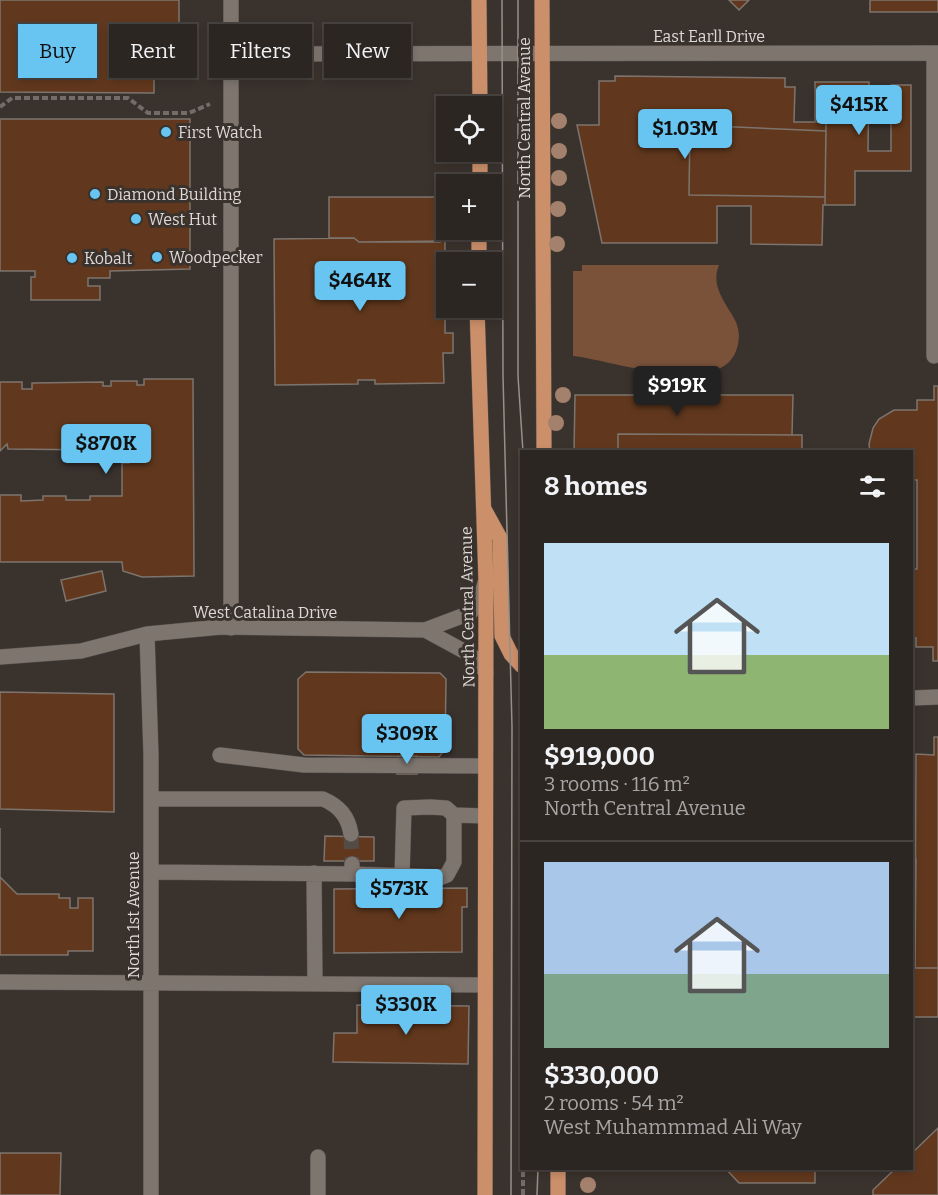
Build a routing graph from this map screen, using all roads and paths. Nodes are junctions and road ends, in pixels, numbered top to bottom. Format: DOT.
graph roads {
  1 [pos="231,0"];
  2 [pos="479,0"];
  3 [pos="542,0"];
  4 [pos="231,24"];
  5 [pos="936,53"];
  6 [pos="312,54"];
  7 [pos="479,54"];
  8 [pos="543,54"];
  9 [pos="230,78"];
  10 [pos="480,96"];
  11 [pos="210,104"];
  12 [pos="0,107"];
  13 [pos="477,318"];
  14 [pos="934,357"];
  15 [pos="544,450"];
  16 [pos="483,506"];
  17 [pos="486,582"];
  18 [pos="231,628"];
  19 [pos="424,630"];
  20 [pos="147,634"];
  21 [pos="0,657"];
  22 [pos="520,664"];
  23 [pos="486,672"];
  24 [pos="938,697"];
  25 [pos="913,698"];
  26 [pos="220,755"];
  27 [pos="485,766"];
  28 [pos="151,799"];
  29 [pos="454,815"];
  30 [pos="485,816"];
  31 [pos="351,834"];
  32 [pos="151,872"];
  33 [pos="314,873"];
  34 [pos="402,876"];
  35 [pos="0,982"];
  36 [pos="152,984"];
  37 [pos="315,984"];
  38 [pos="484,985"];
  39 [pos="318,1157"];
  40 [pos="523,1170"];
  41 [pos="558,1170"];
  42 [pos="151,1195"];
  43 [pos="318,1195"];
  44 [pos="485,1195"];
  45 [pos="523,1195"];
  46 [pos="558,1195"];
  1 -- 4 [label="street"];
  2 -- 7 [label="main road"];
  3 -- 8 [label="main road, North Central Avenue"];
  5 -- 8 [label="street, East Earll Drive"];
  5 -- 14 [label="street"];
  6 -- 7 [label="street, East Earll Drive"];
  7 -- 8 [label="street, East Earll Drive"];
  7 -- 10 [label="main road"];
  8 -- 15 [label="main road, North Central Avenue"];
  9 -- 18 [label="street"];
  11 -- 12 [label="path"];
  13 -- 16 [label="main road, North Central Avenue"];
  16 -- 17 [label="main road, North Central Avenue"];
  16 -- 22 [label="main road"];
  17 -- 19 [label="street, West Catalina Drive"];
  17 -- 23 [label="main road, North Central Avenue"];
  18 -- 19 [label="street, West Catalina Drive"];
  18 -- 20 [label="street, West Catalina Drive"];
  19 -- 23 [label="street, West Catalina Drive"];
  20 -- 21 [label="street, West Catalina Drive"];
  20 -- 28 [label="street, North 1st Avenue"];
  23 -- 27 [label="main road, North Central Avenue"];
  24 -- 25 [label="street"];
  26 -- 27 [label="street"];
  27 -- 30 [label="main road, North Central Avenue"];
  28 -- 31 [label="street"];
  28 -- 32 [label="street, North 1st Avenue"];
  29 -- 30 [label="street"];
  29 -- 34 [label="street"];
  29 -- 34 [label="street"];
  30 -- 38 [label="main road, North Central Avenue"];
  32 -- 33 [label="street"];
  32 -- 36 [label="street, North 1st Avenue"];
  33 -- 34 [label="street"];
  33 -- 37 [label="street"];
  35 -- 36 [label="street"];
  36 -- 37 [label="street"];
  36 -- 42 [label="street, North 1st Avenue"];
  37 -- 38 [label="street"];
  38 -- 44 [label="main road, North Central Avenue"];
  39 -- 43 [label="street"];
  40 -- 45 [label="path"];
  41 -- 46 [label="main road"];
}
